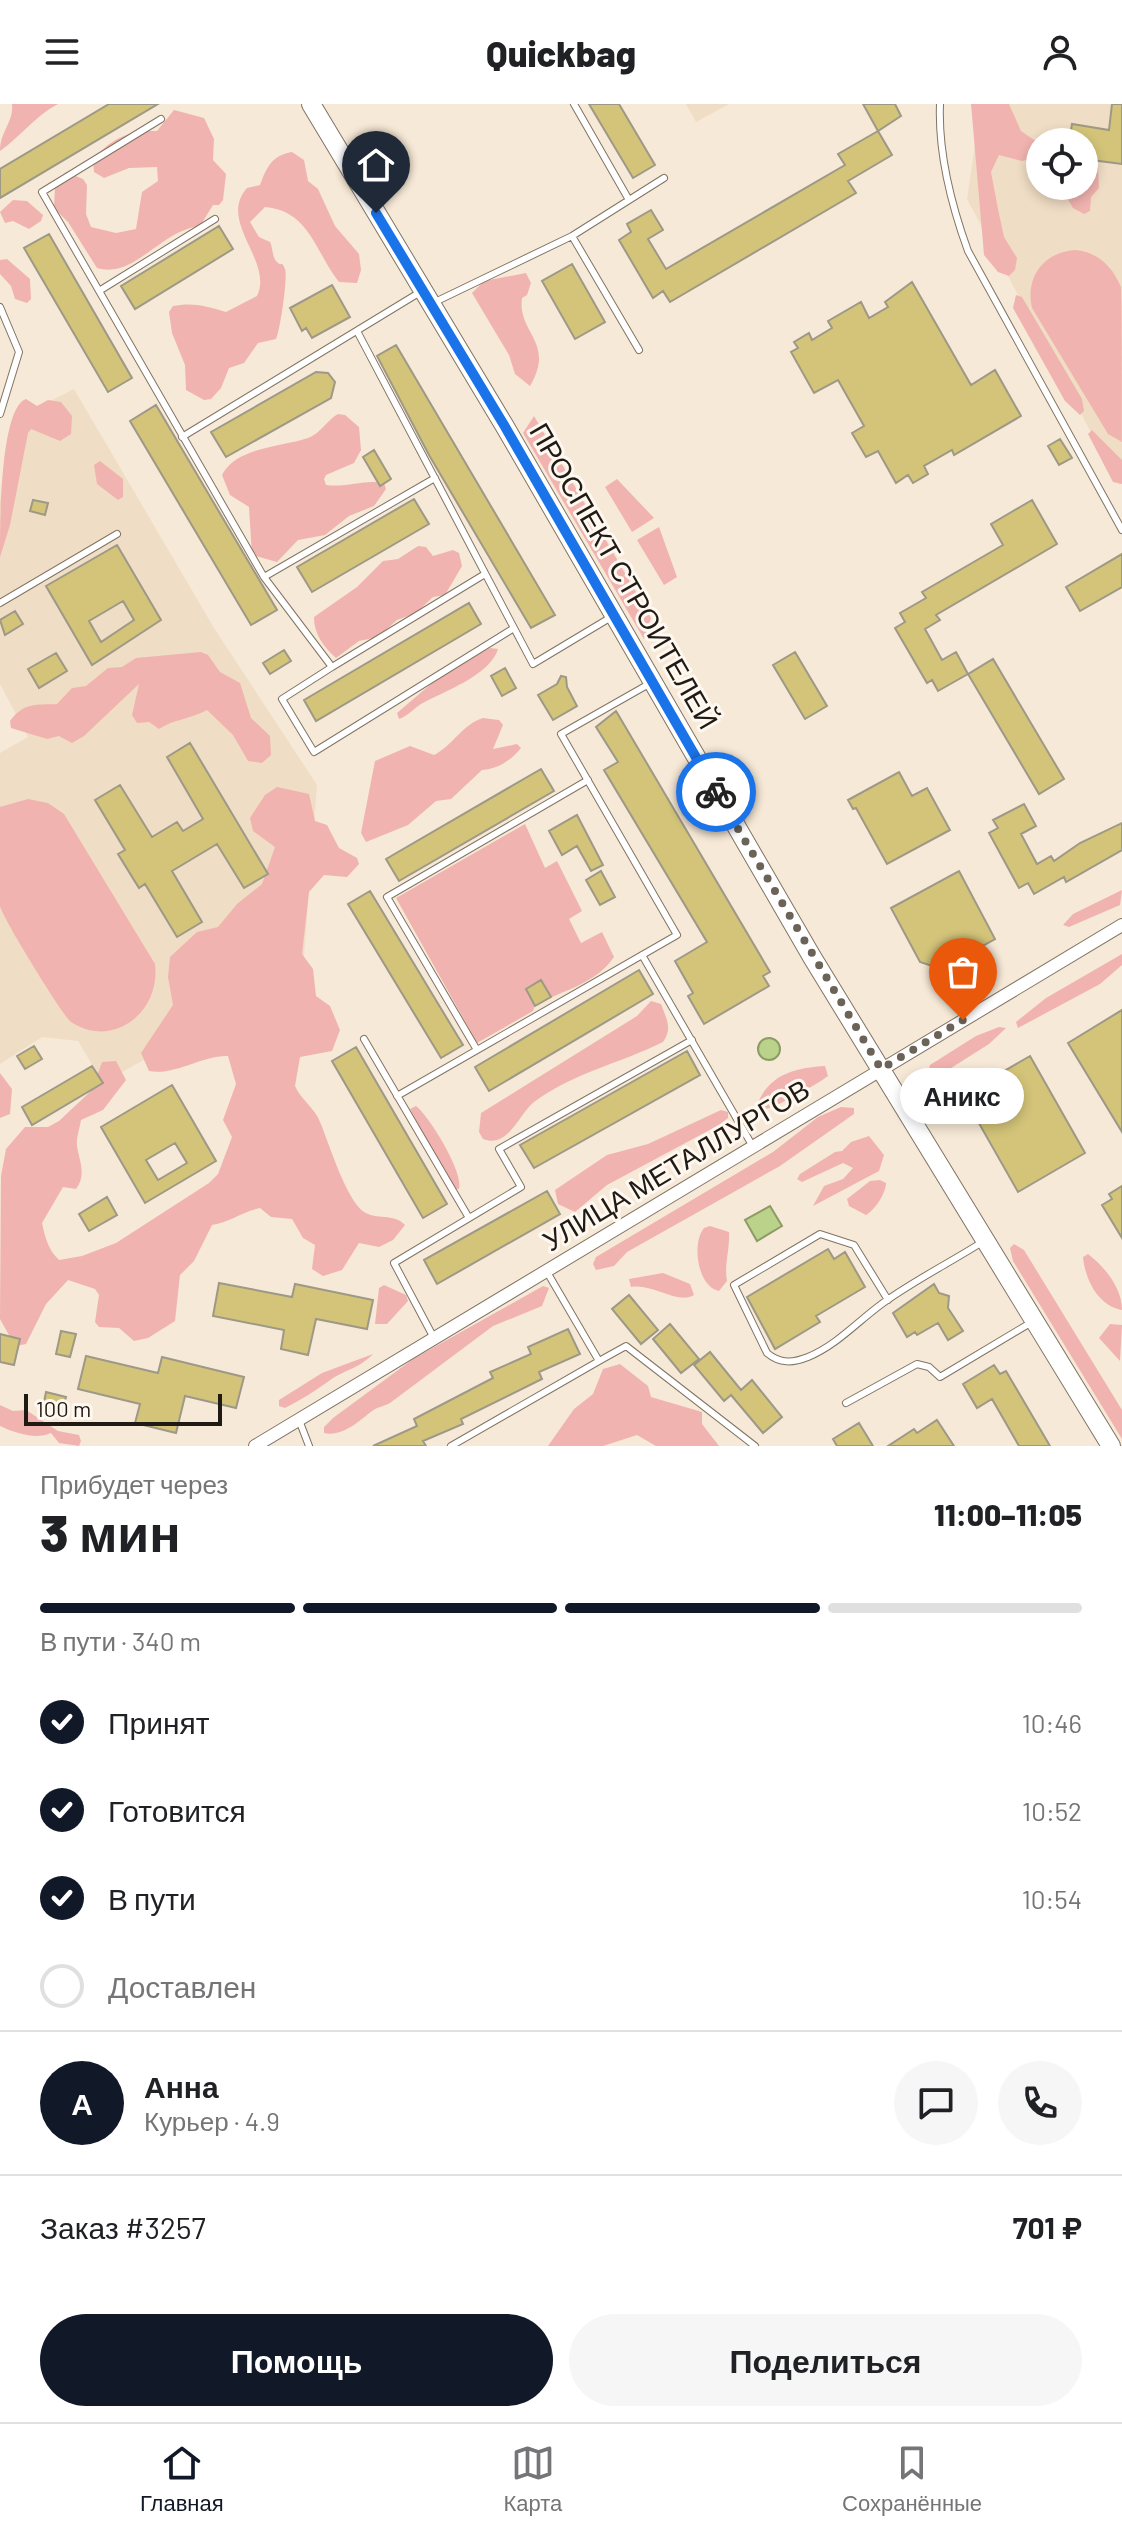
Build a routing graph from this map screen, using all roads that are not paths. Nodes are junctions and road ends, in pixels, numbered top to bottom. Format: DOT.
graph roads {
  1 [pos="311,104"];
  2 [pos="574,104"];
  3 [pos="940,104"];
  4 [pos="161,119"];
  5 [pos="664,178"];
  6 [pos="629,200"];
  7 [pos="215,219"];
  8 [pos="572,236"];
  9 [pos="99,291"];
  10 [pos="427,297"];
  11 [pos="0,307"];
  12 [pos="357,331"];
  13 [pos="639,350"];
  14 [pos="0,414"];
  15 [pos="182,437"];
  16 [pos="435,478"];
  17 [pos="1122,530"];
  18 [pos="117,534"];
  19 [pos="485,574"];
  20 [pos="264,577"];
  21 [pos="0,603"];
  22 [pos="613,616"];
  23 [pos="514,628"];
  24 [pos="332,667"];
  25 [pos="652,683"];
  26 [pos="588,780"];
  27 [pos="1122,925"];
  28 [pos="642,955"];
  29 [pos="364,1039"];
  30 [pos="692,1040"];
  31 [pos="477,1050"];
  32 [pos="881,1069"];
  33 [pos="397,1096"];
  34 [pos="752,1145"];
  35 [pos="469,1218"];
  36 [pos="987,1239"];
  37 [pos="547,1272"];
  38 [pos="888,1300"];
  39 [pos="1035,1320"];
  40 [pos="435,1341"];
  41 [pos="599,1361"];
  42 [pos="846,1403"];
  43 [pos="299,1420"];
  44 [pos="255,1446"];
  45 [pos="309,1446"];
  46 [pos="451,1446"];
  47 [pos="755,1446"];
  48 [pos="1111,1446"];
  1 -- 10 [label="street, ПРОСПЕКТ СТРОИТЕЛЕЙ"];
  2 -- 6 [label="lane"];
  3 -- 17 [label="lane"];
  4 -- 9 [label="lane"];
  5 -- 6 [label="lane"];
  6 -- 8 [label="lane"];
  7 -- 9 [label="lane"];
  8 -- 10 [label="lane"];
  8 -- 13 [label="lane"];
  9 -- 15 [label="lane"];
  10 -- 12 [label="lane"];
  10 -- 22 [label="street, ПРОСПЕКТ СТРОИТЕЛЕЙ"];
  11 -- 14 [label="lane"];
  12 -- 15 [label="lane"];
  12 -- 16 [label="lane"];
  15 -- 20 [label="lane"];
  16 -- 19 [label="lane"];
  16 -- 20 [label="lane"];
  18 -- 21 [label="lane"];
  19 -- 23 [label="lane"];
  19 -- 24 [label="lane"];
  20 -- 24 [label="lane"];
  22 -- 23 [label="lane"];
  22 -- 25 [label="street, ПРОСПЕКТ СТРОИТЕЛЕЙ"];
  23 -- 24 [label="lane"];
  25 -- 26 [label="lane"];
  25 -- 32 [label="street, ПРОСПЕКТ СТРОИТЕЛЕЙ"];
  26 -- 28 [label="lane"];
  26 -- 31 [label="lane"];
  27 -- 32 [label="street, УЛИЦА МЕТАЛЛУРГОВ"];
  28 -- 30 [label="lane"];
  28 -- 31 [label="lane"];
  29 -- 33 [label="lane"];
  30 -- 34 [label="lane"];
  30 -- 35 [label="lane"];
  31 -- 33 [label="lane"];
  32 -- 34 [label="street, УЛИЦА МЕТАЛЛУРГОВ"];
  32 -- 36 [label="street, ПРОСПЕКТ СТРОИТЕЛЕЙ"];
  33 -- 35 [label="lane"];
  34 -- 37 [label="street, УЛИЦА МЕТАЛЛУРГОВ"];
  35 -- 40 [label="lane"];
  36 -- 38 [label="lane"];
  36 -- 39 [label="street, ПРОСПЕКТ СТРОИТЕЛЕЙ"];
  37 -- 40 [label="street, УЛИЦА МЕТАЛЛУРГОВ"];
  37 -- 41 [label="lane"];
  38 -- 38 [label="lane"];
  39 -- 42 [label="lane"];
  39 -- 48 [label="street, ПРОСПЕКТ СТРОИТЕЛЕЙ"];
  40 -- 43 [label="street, УЛИЦА МЕТАЛЛУРГОВ"];
  41 -- 46 [label="lane"];
  41 -- 47 [label="lane"];
  43 -- 44 [label="street, УЛИЦА МЕТАЛЛУРГОВ"];
  43 -- 45 [label="lane"];
}
